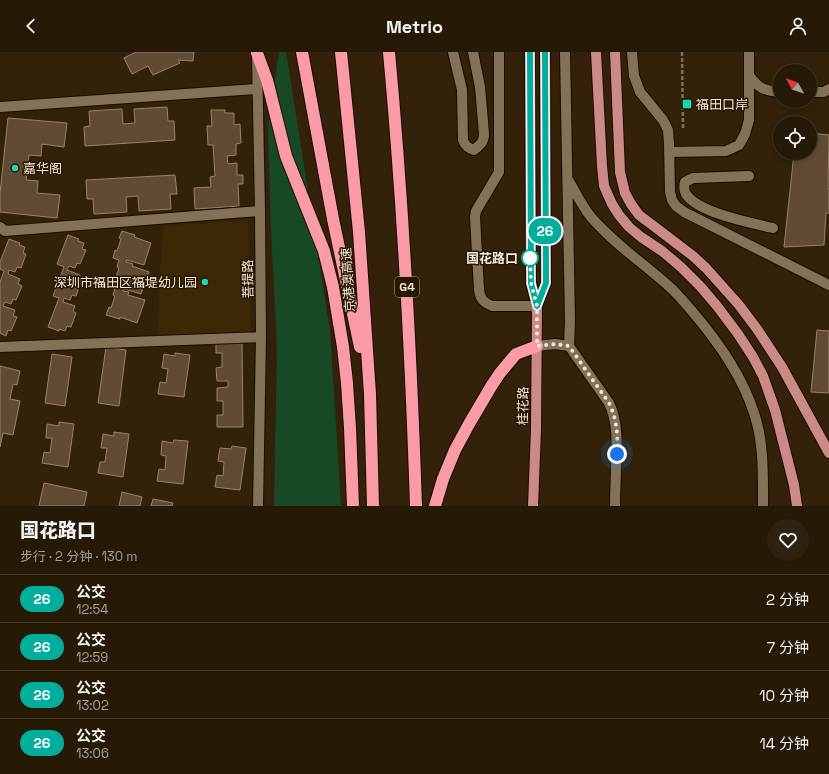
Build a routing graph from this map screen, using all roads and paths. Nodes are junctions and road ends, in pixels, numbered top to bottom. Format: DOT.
graph roads {
  1 [pos="257,52"];
  2 [pos="302,52"];
  3 [pos="341,52"];
  4 [pos="389,52"];
  5 [pos="453,52"];
  6 [pos="473,52"];
  7 [pos="499,52"];
  8 [pos="530,52"];
  9 [pos="545,52"];
  10 [pos="565,52"];
  11 [pos="596,52"];
  12 [pos="614,52"];
  13 [pos="632,52"];
  14 [pos="682,52"];
  15 [pos="750,52"];
  16 [pos="749,75"];
  17 [pos="257,89"];
  18 [pos="829,89"];
  19 [pos="773,92"];
  20 [pos="817,92"];
  21 [pos="0,107"];
  22 [pos="0,113"];
  23 [pos="683,128"];
  24 [pos="670,152"];
  25 [pos="749,176"];
  26 [pos="568,179"];
  27 [pos="260,211"];
  28 [pos="0,227"];
  29 [pos="773,228"];
  30 [pos="829,286"];
  31 [pos="537,306"];
  32 [pos="261,337"];
  33 [pos="537,346"];
  34 [pos="569,346"];
  35 [pos="0,347"];
  36 [pos="370,394"];
  37 [pos="829,453"];
  38 [pos="258,506"];
  39 [pos="353,506"];
  40 [pos="373,506"];
  41 [pos="416,506"];
  42 [pos="435,506"];
  43 [pos="533,506"];
  44 [pos="615,506"];
  45 [pos="763,506"];
  46 [pos="797,506"];
  1 -- 17 [label="street, 菩提路"];
  1 -- 39 [label="highway"];
  2 -- 36 [label="highway"];
  3 -- 36 [label="highway, 京港澳高速"];
  4 -- 41 [label="highway, G4"];
  5 -- 6 [label="street"];
  7 -- 31 [label="street"];
  8 -- 31 [label="main road"];
  9 -- 31 [label="main road"];
  10 -- 26 [label="street"];
  11 -- 46 [label="main road"];
  12 -- 37 [label="main road"];
  13 -- 24 [label="street"];
  14 -- 23 [label="path"];
  15 -- 16 [label="street"];
  16 -- 19 [label="street"];
  16 -- 24 [label="street"];
  17 -- 21 [label="street"];
  17 -- 27 [label="street, 菩提路"];
  18 -- 20 [label="street"];
  21 -- 22 [label="street"];
  24 -- 30 [label="street"];
  25 -- 29 [label="street"];
  26 -- 34 [label="street"];
  26 -- 45 [label="street"];
  27 -- 28 [label="street"];
  27 -- 32 [label="street, 菩提路"];
  31 -- 33 [label="main road, 桂花路"];
  32 -- 35 [label="street"];
  32 -- 38 [label="street, 菩提路"];
  33 -- 34 [label="street"];
  33 -- 42 [label="highway"];
  33 -- 43 [label="main road, 桂花路"];
  34 -- 44 [label="street"];
  36 -- 40 [label="highway, 京港澳高速"];
}
